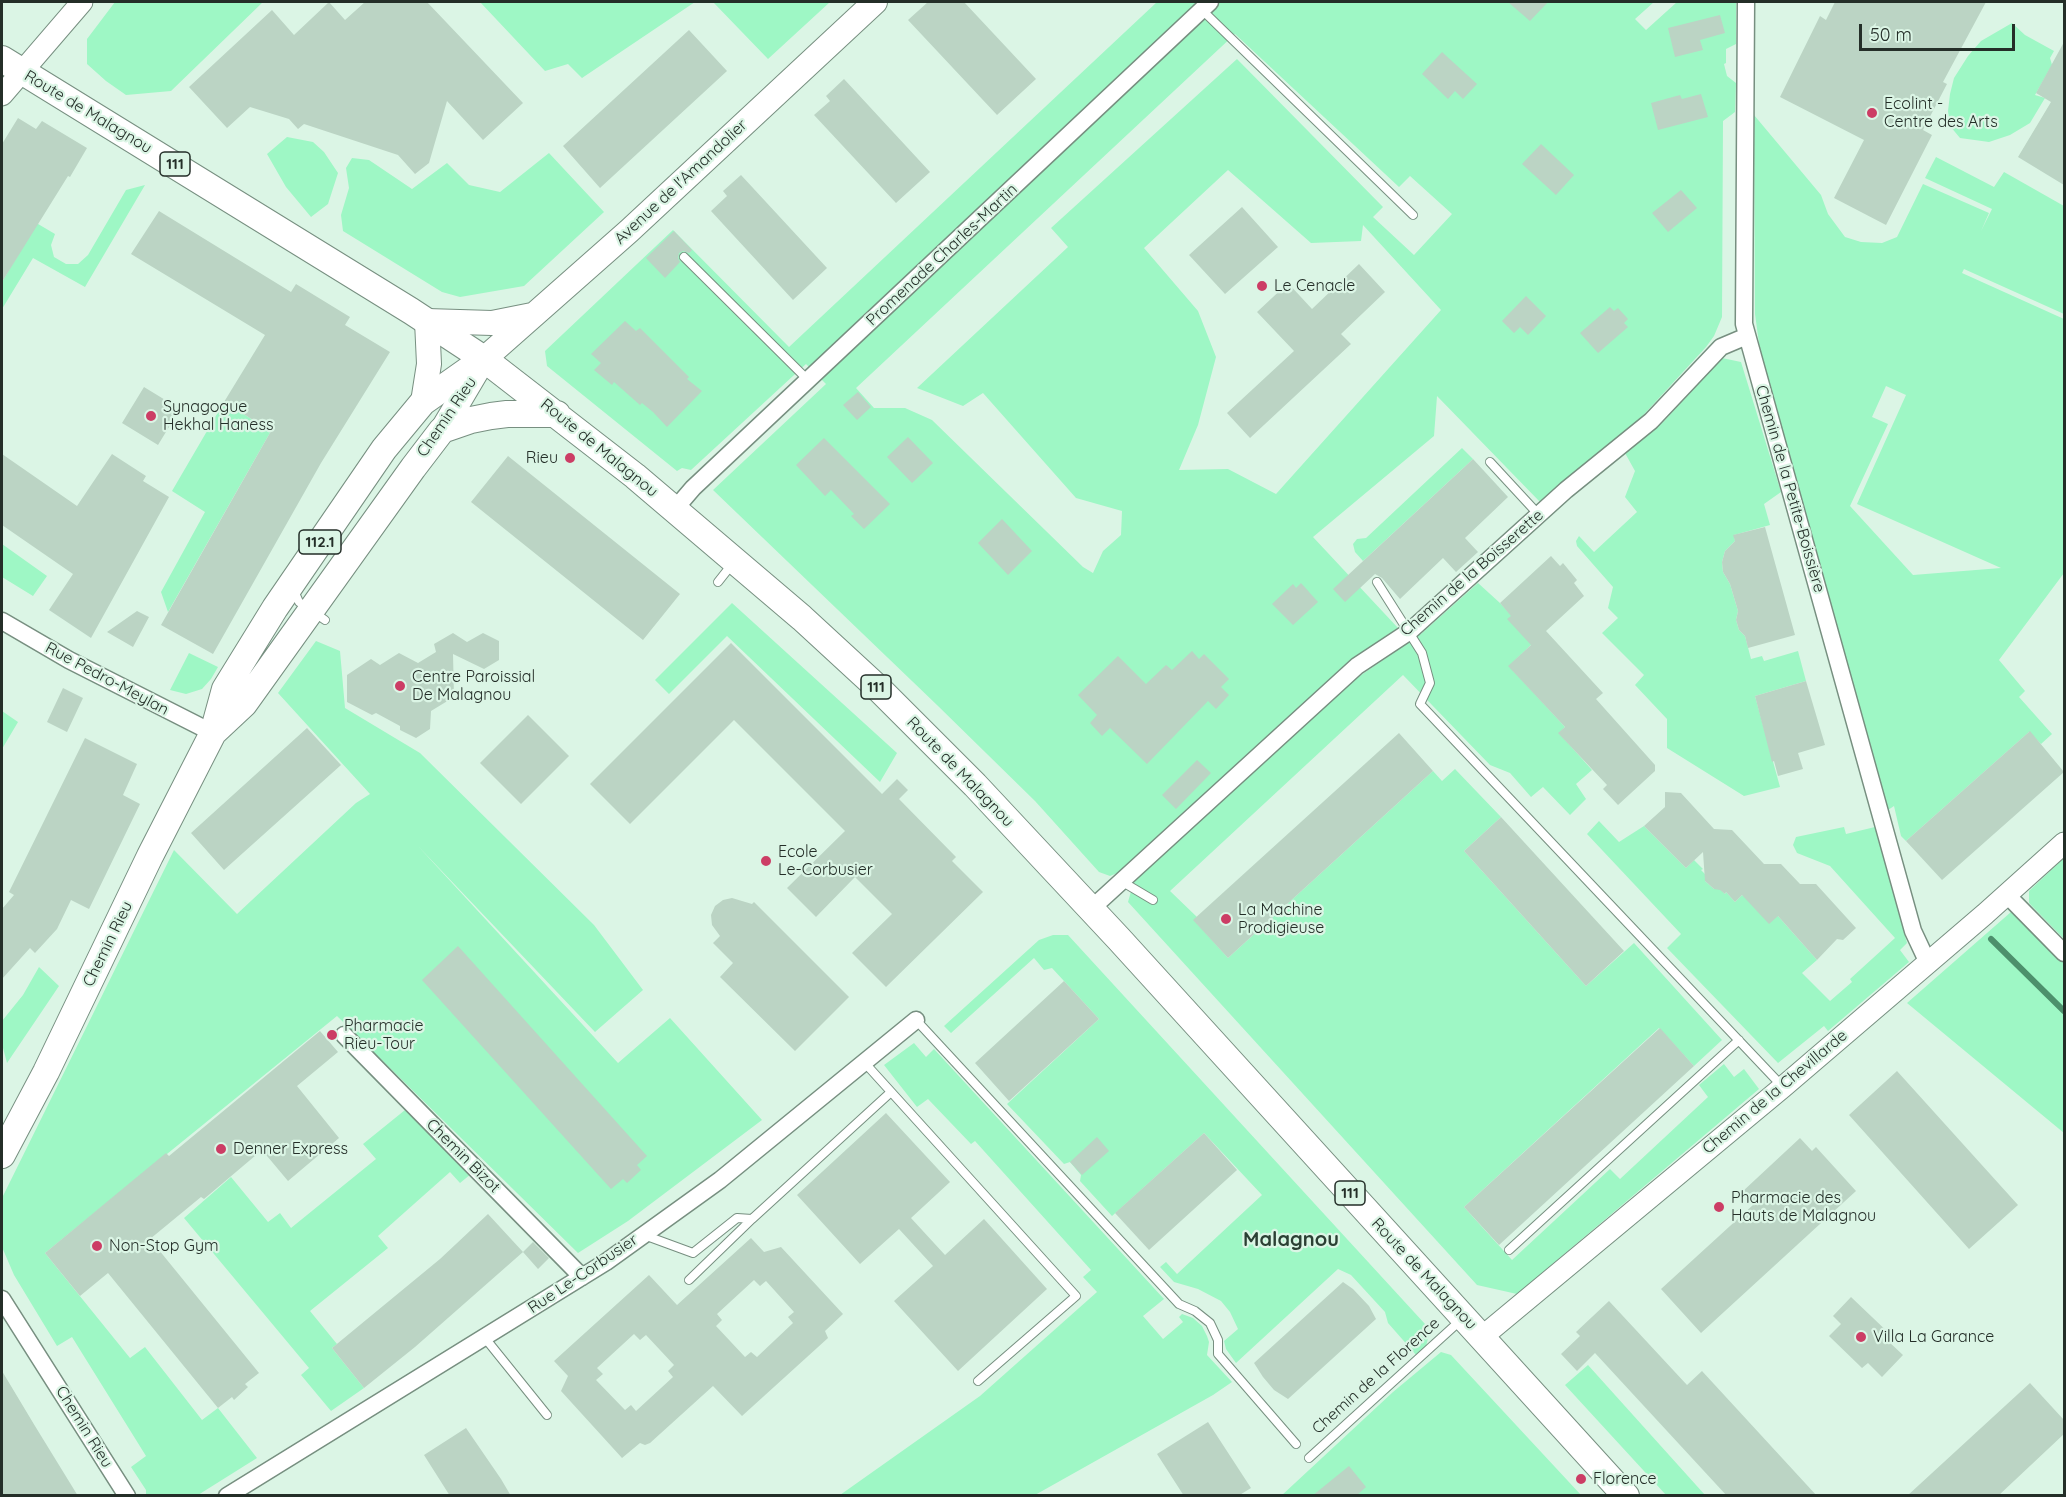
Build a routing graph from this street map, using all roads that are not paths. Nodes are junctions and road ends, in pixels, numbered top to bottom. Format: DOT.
graph roads {
  1 [pos="82,2"];
  2 [pos="875,2"];
  3 [pos="1746,2"];
  4 [pos="1206,5"];
  5 [pos="11,65"];
  6 [pos="2,95"];
  7 [pos="1413,215"];
  8 [pos="684,257"];
  9 [pos="535,314"];
  10 [pos="427,321"];
  11 [pos="1747,336"];
  12 [pos="484,359"];
  13 [pos="809,381"];
  14 [pos="423,402"];
  15 [pos="557,414"];
  16 [pos="442,430"];
  17 [pos="1490,462"];
  18 [pos="675,509"];
  19 [pos="1539,514"];
  20 [pos="346,534"];
  21 [pos="736,560"];
  22 [pos="297,576"];
  23 [pos="718,582"];
  24 [pos="1377,582"];
  25 [pos="319,615"];
  26 [pos="2,621"];
  27 [pos="1410,631"];
  28 [pos="213,733"];
  29 [pos="2064,843"];
  30 [pos="1121,881"];
  31 [pos="2007,895"];
  32 [pos="1153,900"];
  33 [pos="1091,909"];
  34 [pos="2064,952"];
  35 [pos="1928,963"];
  36 [pos="916,1020"];
  37 [pos="344,1035"];
  38 [pos="1739,1040"];
  39 [pos="864,1062"];
  40 [pos="1782,1087"];
  41 [pos="891,1092"];
  42 [pos="2,1155"];
  43 [pos="752,1219"];
  44 [pos="644,1234"];
  45 [pos="1509,1250"];
  46 [pos="582,1277"];
  47 [pos="689,1280"];
  48 [pos="2,1299"];
  49 [pos="1464,1317"];
  50 [pos="1482,1337"];
  51 [pos="485,1338"];
  52 [pos="978,1381"];
  53 [pos="547,1415"];
  54 [pos="1296,1444"];
  55 [pos="1309,1458"];
  56 [pos="127,1496"];
  57 [pos="227,1496"];
  58 [pos="1626,1496"];
  1 -- 5 [label="street"];
  2 -- 9 [label="main road, Avenue de l'Amandolier"];
  3 -- 11 [label="street, Chemin de la Petite-Boissière"];
  4 -- 7 [label="lane"];
  4 -- 13 [label="street, Promenade Charles-Martin"];
  5 -- 6 [label="street"];
  5 -- 10 [label="main road, Route de Malagnou / 111"];
  8 -- 13 [label="lane"];
  9 -- 10 [label="main road"];
  9 -- 12 [label="main road, Avenue de l'Amandolier"];
  10 -- 12 [label="main road, Route de Malagnou / 111"];
  10 -- 14 [label="main road"];
  11 -- 19 [label="street, Chemin de la Boisserette"];
  11 -- 35 [label="street, Chemin de la Petite-Boissière"];
  12 -- 14 [label="main road, Chemin Rieu / 112.1"];
  12 -- 15 [label="main road, Route de Malagnou / 111"];
  12 -- 16 [label="main road, Chemin Rieu / 112.1"];
  13 -- 18 [label="street, Promenade Charles-Martin"];
  14 -- 20 [label="main road, Chemin Rieu / 112.1"];
  15 -- 16 [label="main road"];
  15 -- 18 [label="main road, Route de Malagnou / 111"];
  16 -- 20 [label="main road, Chemin Rieu / 112.1"];
  17 -- 19 [label="lane"];
  18 -- 21 [label="main road, Route de Malagnou / 111"];
  19 -- 27 [label="street, Chemin de la Boisserette"];
  20 -- 22 [label="main road, Chemin Rieu / 112.1"];
  20 -- 25 [label="main road, Chemin Rieu / 112.1"];
  21 -- 23 [label="lane"];
  21 -- 33 [label="main road, Route de Malagnou / 111"];
  22 -- 25 [label="lane"];
  22 -- 28 [label="main road, Chemin Rieu / 112.1"];
  24 -- 27 [label="lane"];
  25 -- 28 [label="main road, Chemin Rieu / 112.1"];
  26 -- 28 [label="street, Rue Pedro-Meylan"];
  27 -- 30 [label="street, Chemin de la Boisserette"];
  27 -- 38 [label="lane"];
  28 -- 42 [label="main road, Chemin Rieu / 112.1"];
  29 -- 31 [label="street, Chemin de la Chevillarde"];
  30 -- 32 [label="lane"];
  30 -- 33 [label="street, Chemin de la Boisserette"];
  31 -- 34 [label="street"];
  31 -- 35 [label="street, Chemin de la Chevillarde"];
  33 -- 49 [label="main road, Route de Malagnou / 111"];
  35 -- 40 [label="street, Chemin de la Chevillarde"];
  36 -- 39 [label="street, Rue Le-Corbusier"];
  36 -- 54 [label="lane"];
  37 -- 46 [label="street, Chemin Bizot"];
  38 -- 40 [label="lane"];
  38 -- 45 [label="lane"];
  39 -- 41 [label="lane"];
  39 -- 44 [label="street, Rue Le-Corbusier"];
  40 -- 50 [label="street, Chemin de la Chevillarde"];
  41 -- 43 [label="lane"];
  41 -- 52 [label="lane"];
  43 -- 44 [label="lane"];
  43 -- 47 [label="lane"];
  44 -- 46 [label="street, Rue Le-Corbusier"];
  46 -- 51 [label="street, Rue Le-Corbusier"];
  48 -- 56 [label="street, Chemin Rieu"];
  49 -- 50 [label="main road, Route de Malagnou / 111"];
  49 -- 55 [label="lane, Chemin de la Florence"];
  50 -- 58 [label="main road, Route de Malagnou / 111"];
  51 -- 53 [label="lane"];
  51 -- 57 [label="street, Rue Le-Corbusier"];
}
